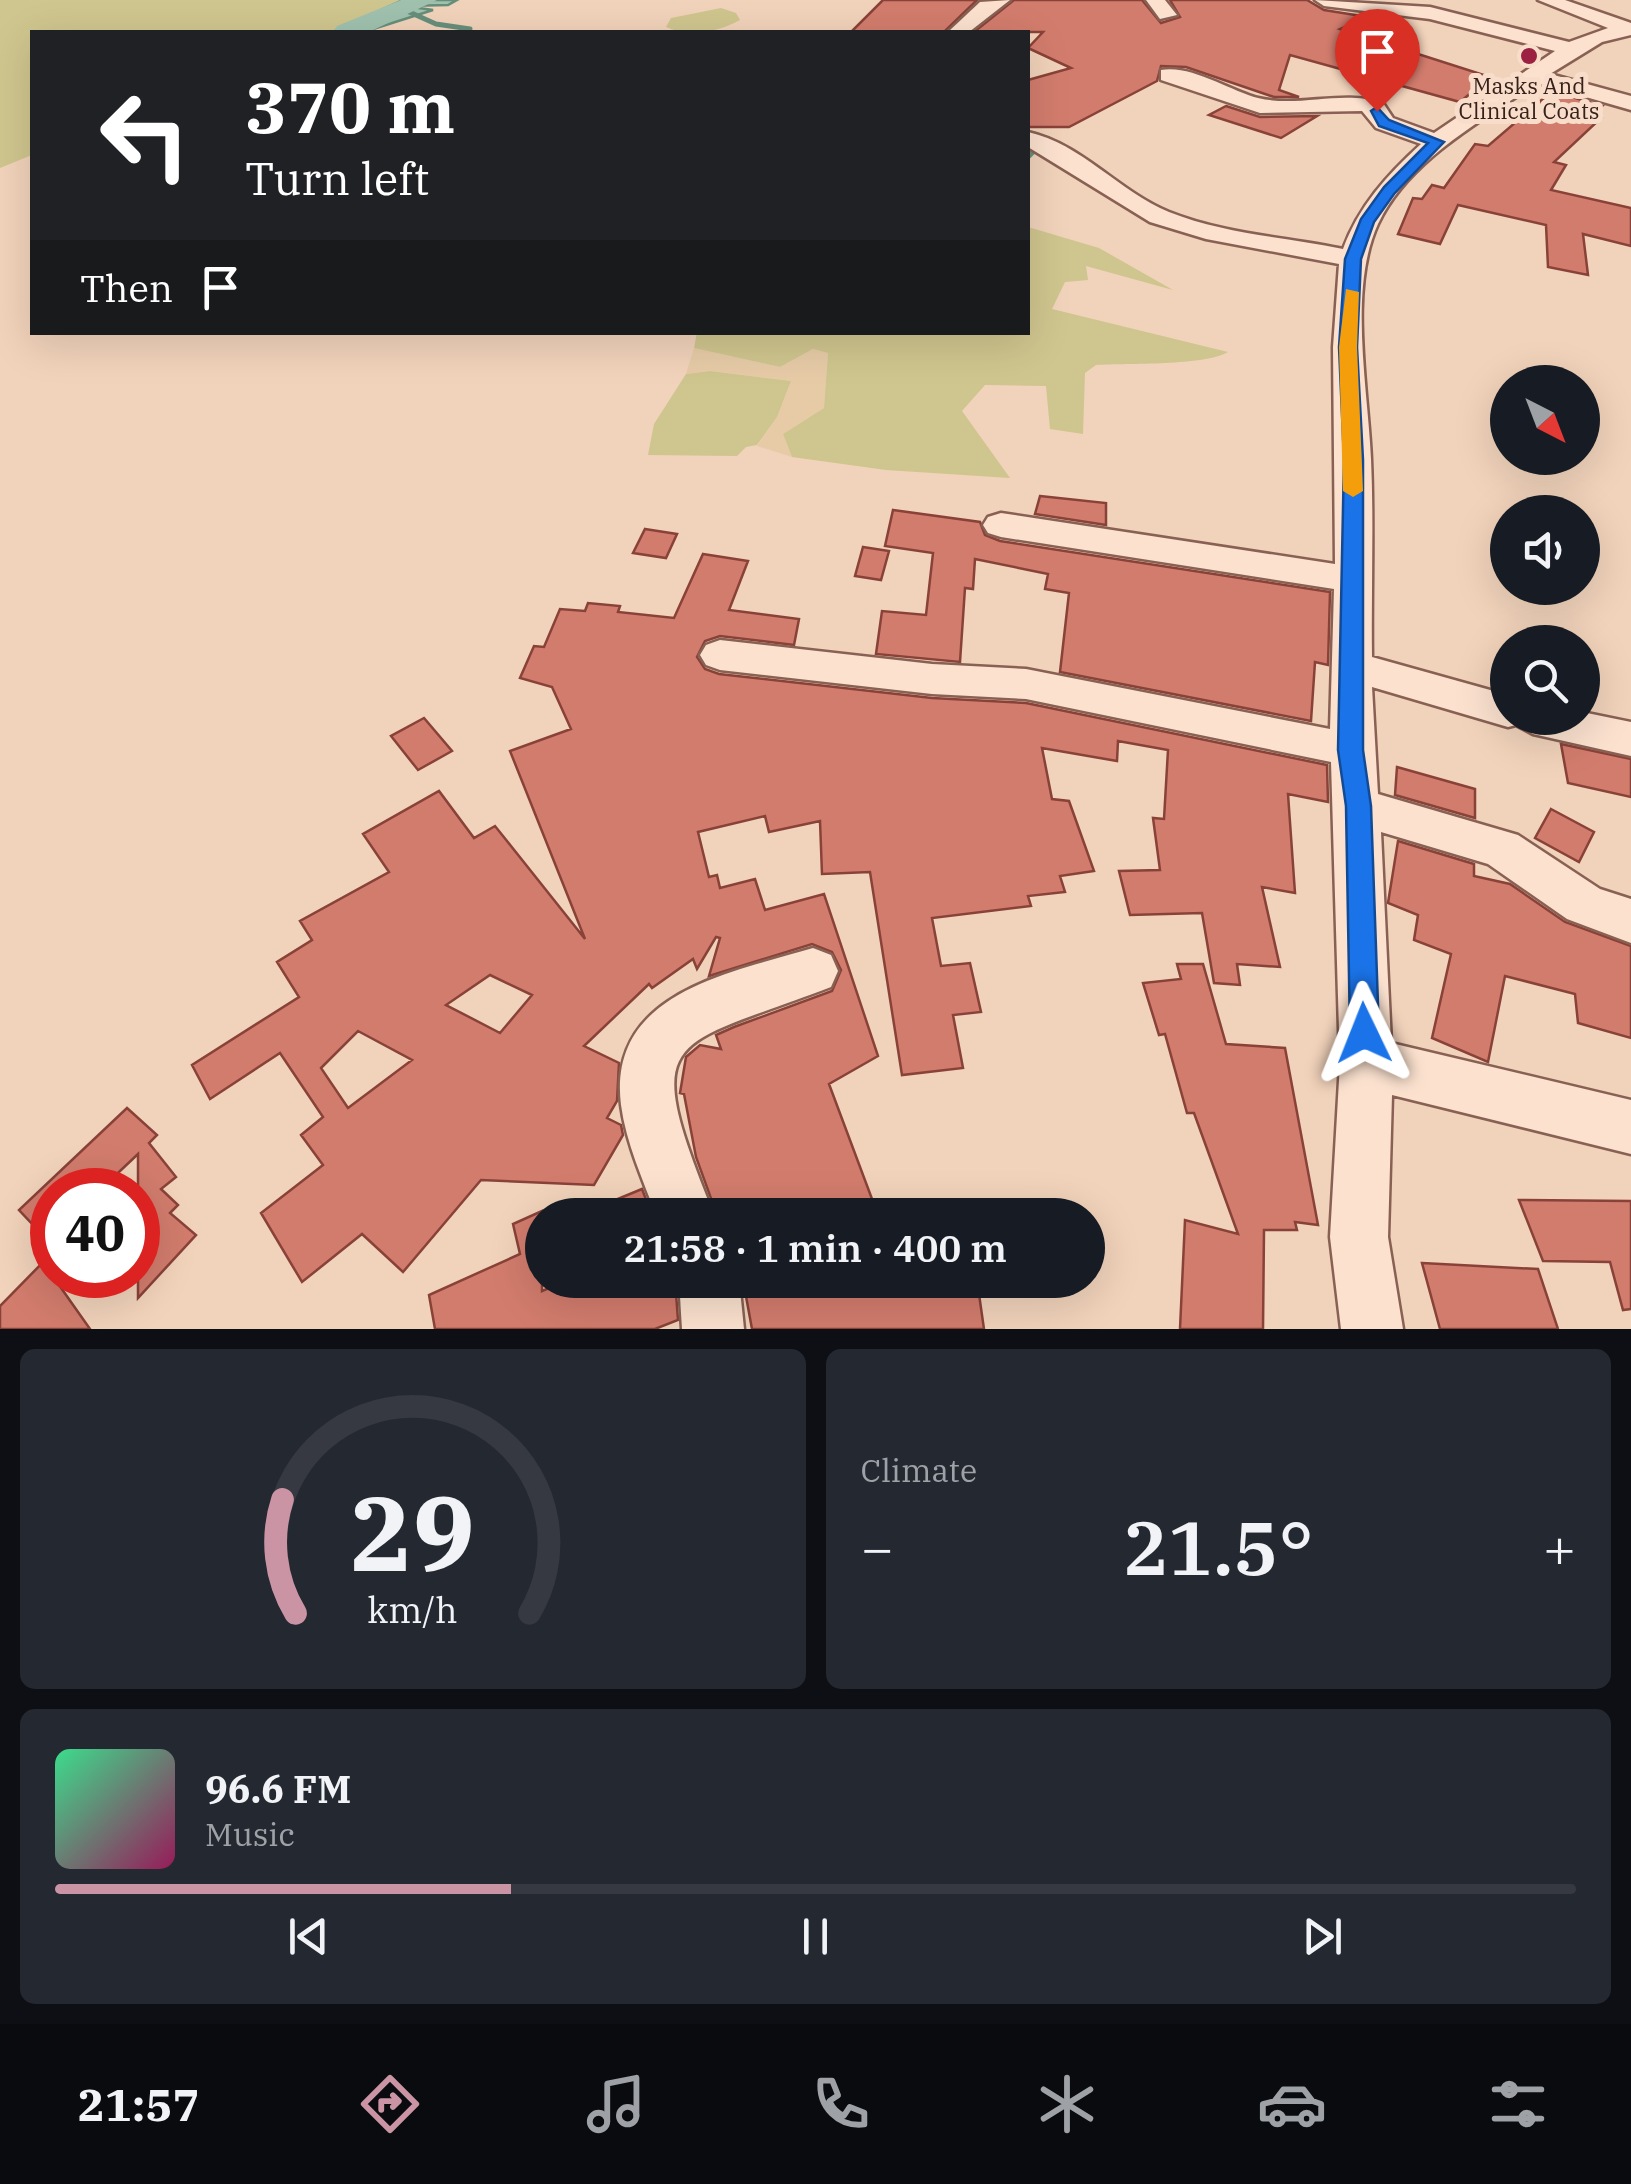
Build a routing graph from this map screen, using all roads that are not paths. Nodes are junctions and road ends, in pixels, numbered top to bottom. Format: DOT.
graph roads {
  1 [pos="1324,0"];
  2 [pos="1548,0"];
  3 [pos="958,2"];
  4 [pos="994,3"];
  5 [pos="1630,29"];
  6 [pos="960,30"];
  7 [pos="1572,49"];
  8 [pos="1169,75"];
  9 [pos="1532,75"];
  10 [pos="1631,103"];
  11 [pos="1030,140"];
  12 [pos="1437,142"];
  13 [pos="1353,259"];
  14 [pos="1001,526"];
  15 [pos="1352,579"];
  16 [pos="720,654"];
  17 [pos="1353,666"];
  18 [pos="1490,705"];
  19 [pos="1600,732"];
  20 [pos="1631,739"];
  21 [pos="1350,750"];
  22 [pos="1358,806"];
  23 [pos="1631,921"];
  24 [pos="813,970"];
  25 [pos="1366,1063"];
  26 [pos="1631,1127"];
  27 [pos="679,1198"];
  28 [pos="710,1298"];
  29 [pos="713,1329"];
  30 [pos="1372,1329"];
  1 -- 7 [label="street"];
  2 -- 5 [label="street"];
  3 -- 4 [label="street"];
  4 -- 6 [label="street"];
  5 -- 7 [label="street"];
  7 -- 9 [label="street"];
  8 -- 12 [label="street"];
  9 -- 10 [label="street"];
  9 -- 12 [label="street"];
  11 -- 13 [label="street"];
  12 -- 13 [label="street"];
  13 -- 15 [label="street"];
  14 -- 15 [label="street"];
  15 -- 17 [label="street"];
  16 -- 21 [label="street"];
  17 -- 18 [label="street"];
  17 -- 21 [label="street"];
  19 -- 20 [label="street"];
  21 -- 22 [label="street"];
  22 -- 23 [label="street"];
  22 -- 25 [label="street"];
  24 -- 27 [label="street"];
  25 -- 26 [label="street"];
  25 -- 30 [label="street"];
  28 -- 29 [label="street"];
}
